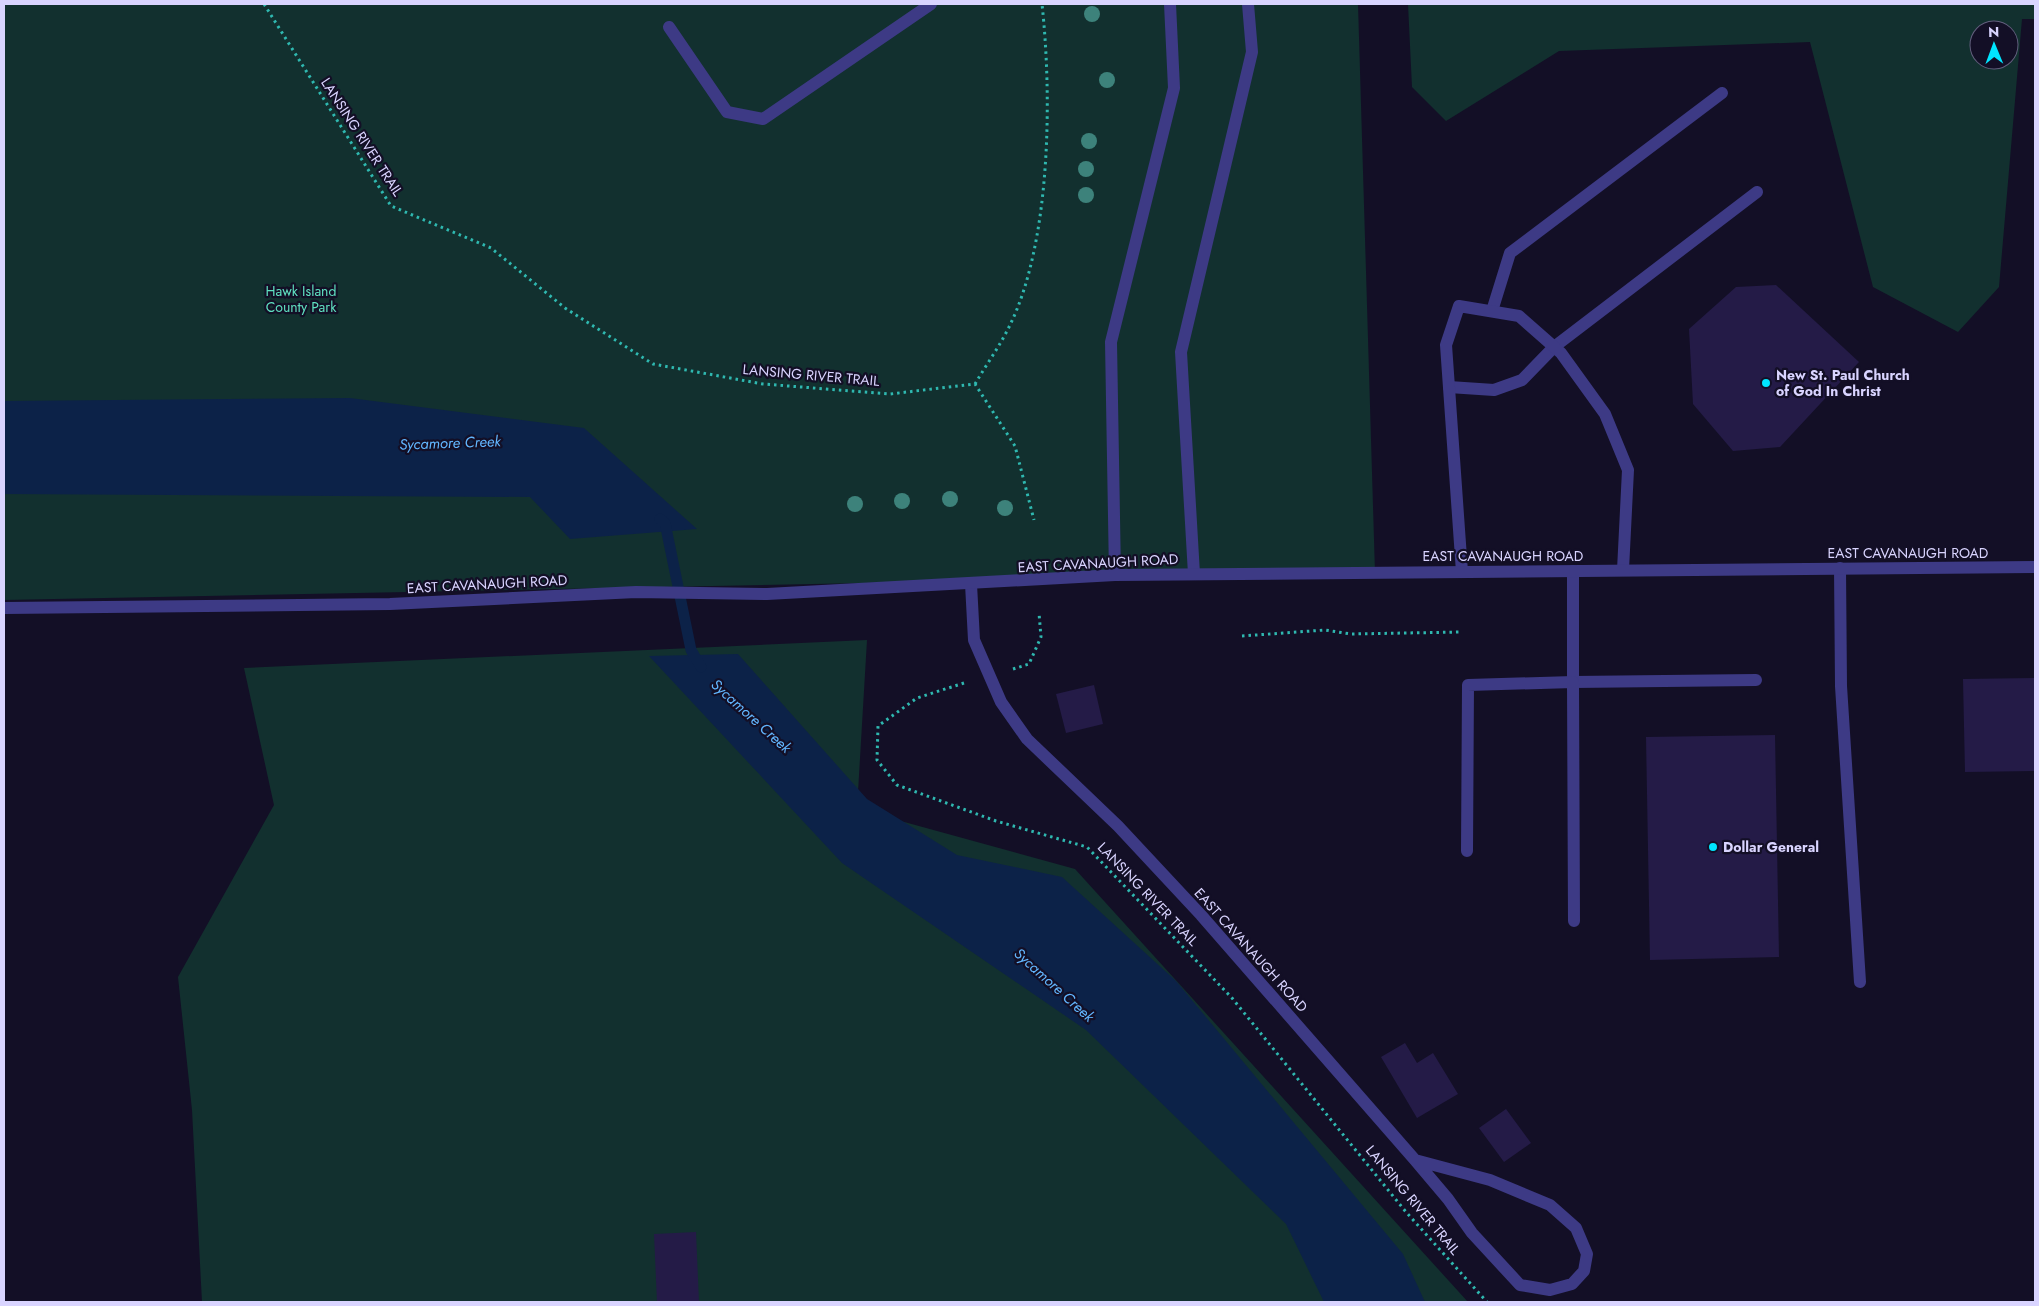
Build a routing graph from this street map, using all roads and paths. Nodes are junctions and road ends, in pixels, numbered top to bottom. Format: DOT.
graph roads {
  1 [pos="264,4"];
  2 [pos="931,4"];
  3 [pos="1042,4"];
  4 [pos="1170,4"];
  5 [pos="1248,4"];
  6 [pos="669,26"];
  7 [pos="1722,93"];
  8 [pos="1757,192"];
  9 [pos="1492,311"];
  10 [pos="1554,347"];
  11 [pos="975,384"];
  12 [pos="1449,387"];
  13 [pos="1034,520"];
  14 [pos="2035,567"];
  15 [pos="1840,568"];
  16 [pos="1623,570"];
  17 [pos="1573,571"];
  18 [pos="1462,572"];
  19 [pos="1194,574"];
  20 [pos="1115,575"];
  21 [pos="971,584"];
  22 [pos="4,608"];
  23 [pos="1039,613"];
  24 [pos="1461,632"];
  25 [pos="1242,636"];
  26 [pos="990,676"];
  27 [pos="1756,680"];
  28 [pos="1573,682"];
  29 [pos="1467,851"];
  30 [pos="1574,921"];
  31 [pos="1860,982"];
  32 [pos="1415,1160"];
  33 [pos="1487,1302"];
  1 -- 11 [label="path, LANSING RIVER TRAIL"];
  2 -- 6 [label="street"];
  3 -- 11 [label="path"];
  4 -- 20 [label="street"];
  5 -- 19 [label="street"];
  7 -- 9 [label="street"];
  8 -- 10 [label="street"];
  9 -- 10 [label="street"];
  9 -- 12 [label="street"];
  10 -- 12 [label="street"];
  10 -- 16 [label="street"];
  11 -- 13 [label="path"];
  12 -- 18 [label="street"];
  14 -- 15 [label="street, EAST CAVANAUGH ROAD"];
  15 -- 16 [label="street, EAST CAVANAUGH ROAD"];
  15 -- 31 [label="street"];
  16 -- 17 [label="street, EAST CAVANAUGH ROAD"];
  17 -- 18 [label="street, EAST CAVANAUGH ROAD"];
  17 -- 28 [label="street"];
  18 -- 19 [label="street, EAST CAVANAUGH ROAD"];
  19 -- 20 [label="street, EAST CAVANAUGH ROAD"];
  20 -- 21 [label="street, EAST CAVANAUGH ROAD"];
  21 -- 22 [label="street, EAST CAVANAUGH ROAD"];
  21 -- 26 [label="street, EAST CAVANAUGH ROAD"];
  23 -- 26 [label="path, LANSING RIVER TRAIL"];
  24 -- 25 [label="path"];
  26 -- 32 [label="street, EAST CAVANAUGH ROAD"];
  26 -- 33 [label="path, LANSING RIVER TRAIL"];
  27 -- 28 [label="street"];
  28 -- 29 [label="street"];
  28 -- 30 [label="street"];
  32 -- 32 [label="street, EAST CAVANAUGH ROAD"];
}
